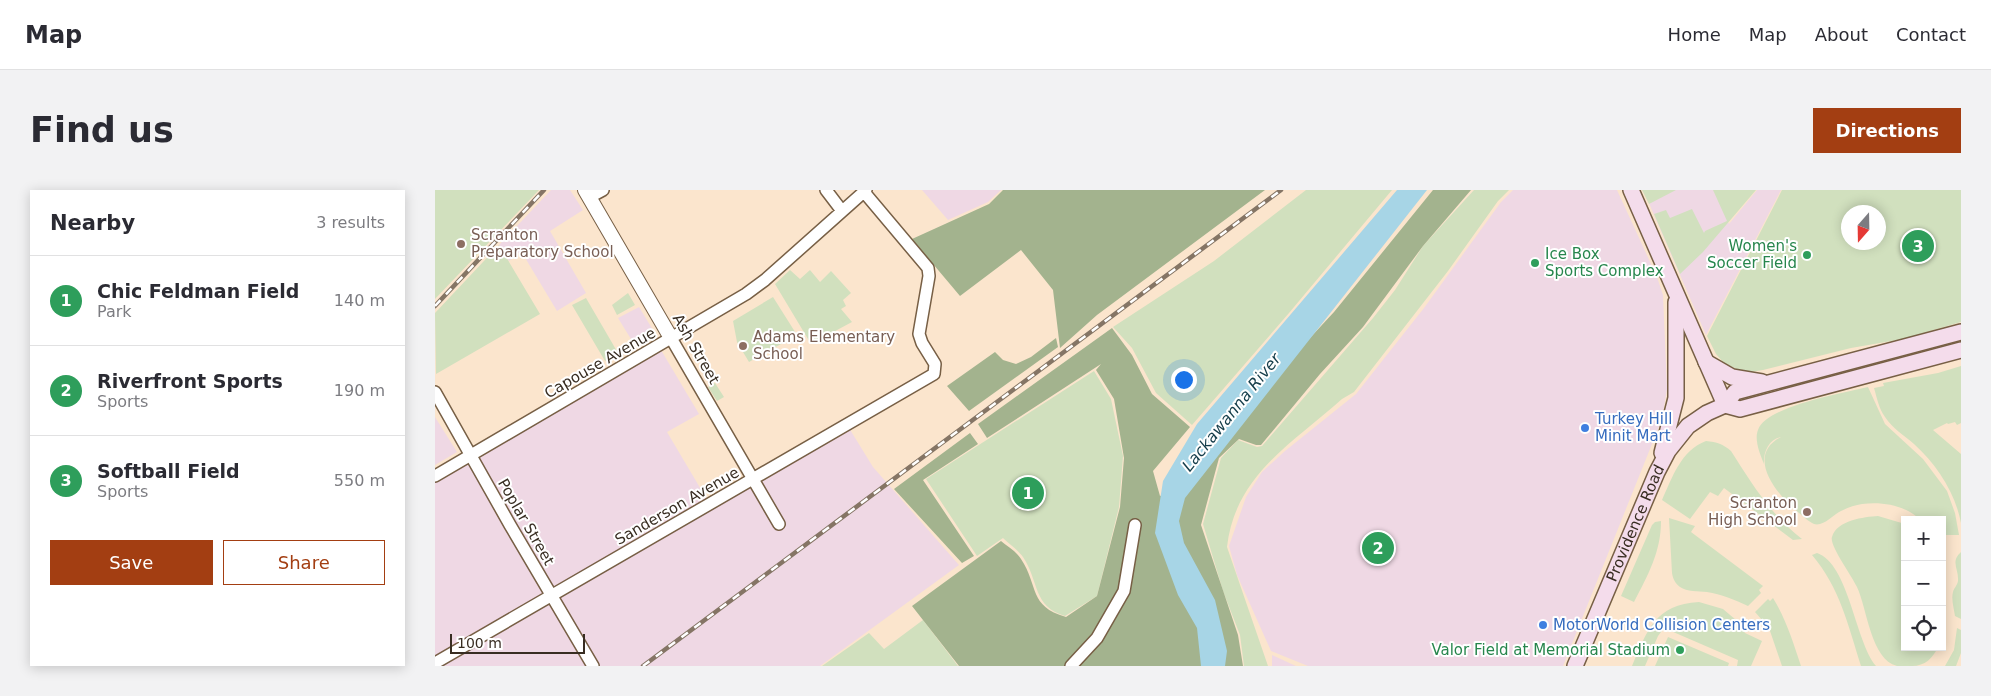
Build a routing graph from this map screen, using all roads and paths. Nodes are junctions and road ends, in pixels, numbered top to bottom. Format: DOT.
graph roads {
  1 [pos="603,190"];
  2 [pos="826,190"];
  3 [pos="1631,190"];
  4 [pos="865,191"];
  5 [pos="588,194"];
  6 [pos="842,211"];
  7 [pos="1677,296"];
  8 [pos="1961,332"];
  9 [pos="671,338"];
  10 [pos="1961,350"];
  11 [pos="1706,362"];
  12 [pos="1768,383"];
  13 [pos="435,392"];
  14 [pos="1725,405"];
  15 [pos="471,456"];
  16 [pos="1657,472"];
  17 [pos="435,476"];
  18 [pos="753,479"];
  19 [pos="779,524"];
  20 [pos="1135,525"];
  21 [pos="552,596"];
  22 [pos="435,663"];
  23 [pos="593,666"];
  24 [pos="1071,666"];
  25 [pos="1575,666"];
  1 -- 5 [label="street"];
  2 -- 6 [label="street"];
  3 -- 7 [label="main road"];
  4 -- 6 [label="street, Capouse Avenue"];
  4 -- 18 [label="street, Sanderson Avenue"];
  5 -- 9 [label="street, Ash Street"];
  6 -- 9 [label="street, Capouse Avenue"];
  7 -- 11 [label="main road"];
  7 -- 16 [label="main road"];
  8 -- 12 [label="main road, Providence Road"];
  9 -- 15 [label="street, Capouse Avenue"];
  9 -- 18 [label="street, Ash Street"];
  10 -- 14 [label="main road, Providence Road"];
  11 -- 12 [label="main road"];
  11 -- 14 [label="main road"];
  12 -- 14 [label="main road, Providence Road"];
  13 -- 15 [label="street, Poplar Street"];
  14 -- 16 [label="main road, Providence Road"];
  15 -- 17 [label="street, Capouse Avenue"];
  15 -- 21 [label="street, Poplar Street"];
  16 -- 25 [label="main road, Providence Road"];
  18 -- 19 [label="street, Ash Street"];
  18 -- 21 [label="street, Sanderson Avenue"];
  20 -- 24 [label="street"];
  21 -- 22 [label="street, Sanderson Avenue"];
  21 -- 23 [label="street, Poplar Street"];
}
